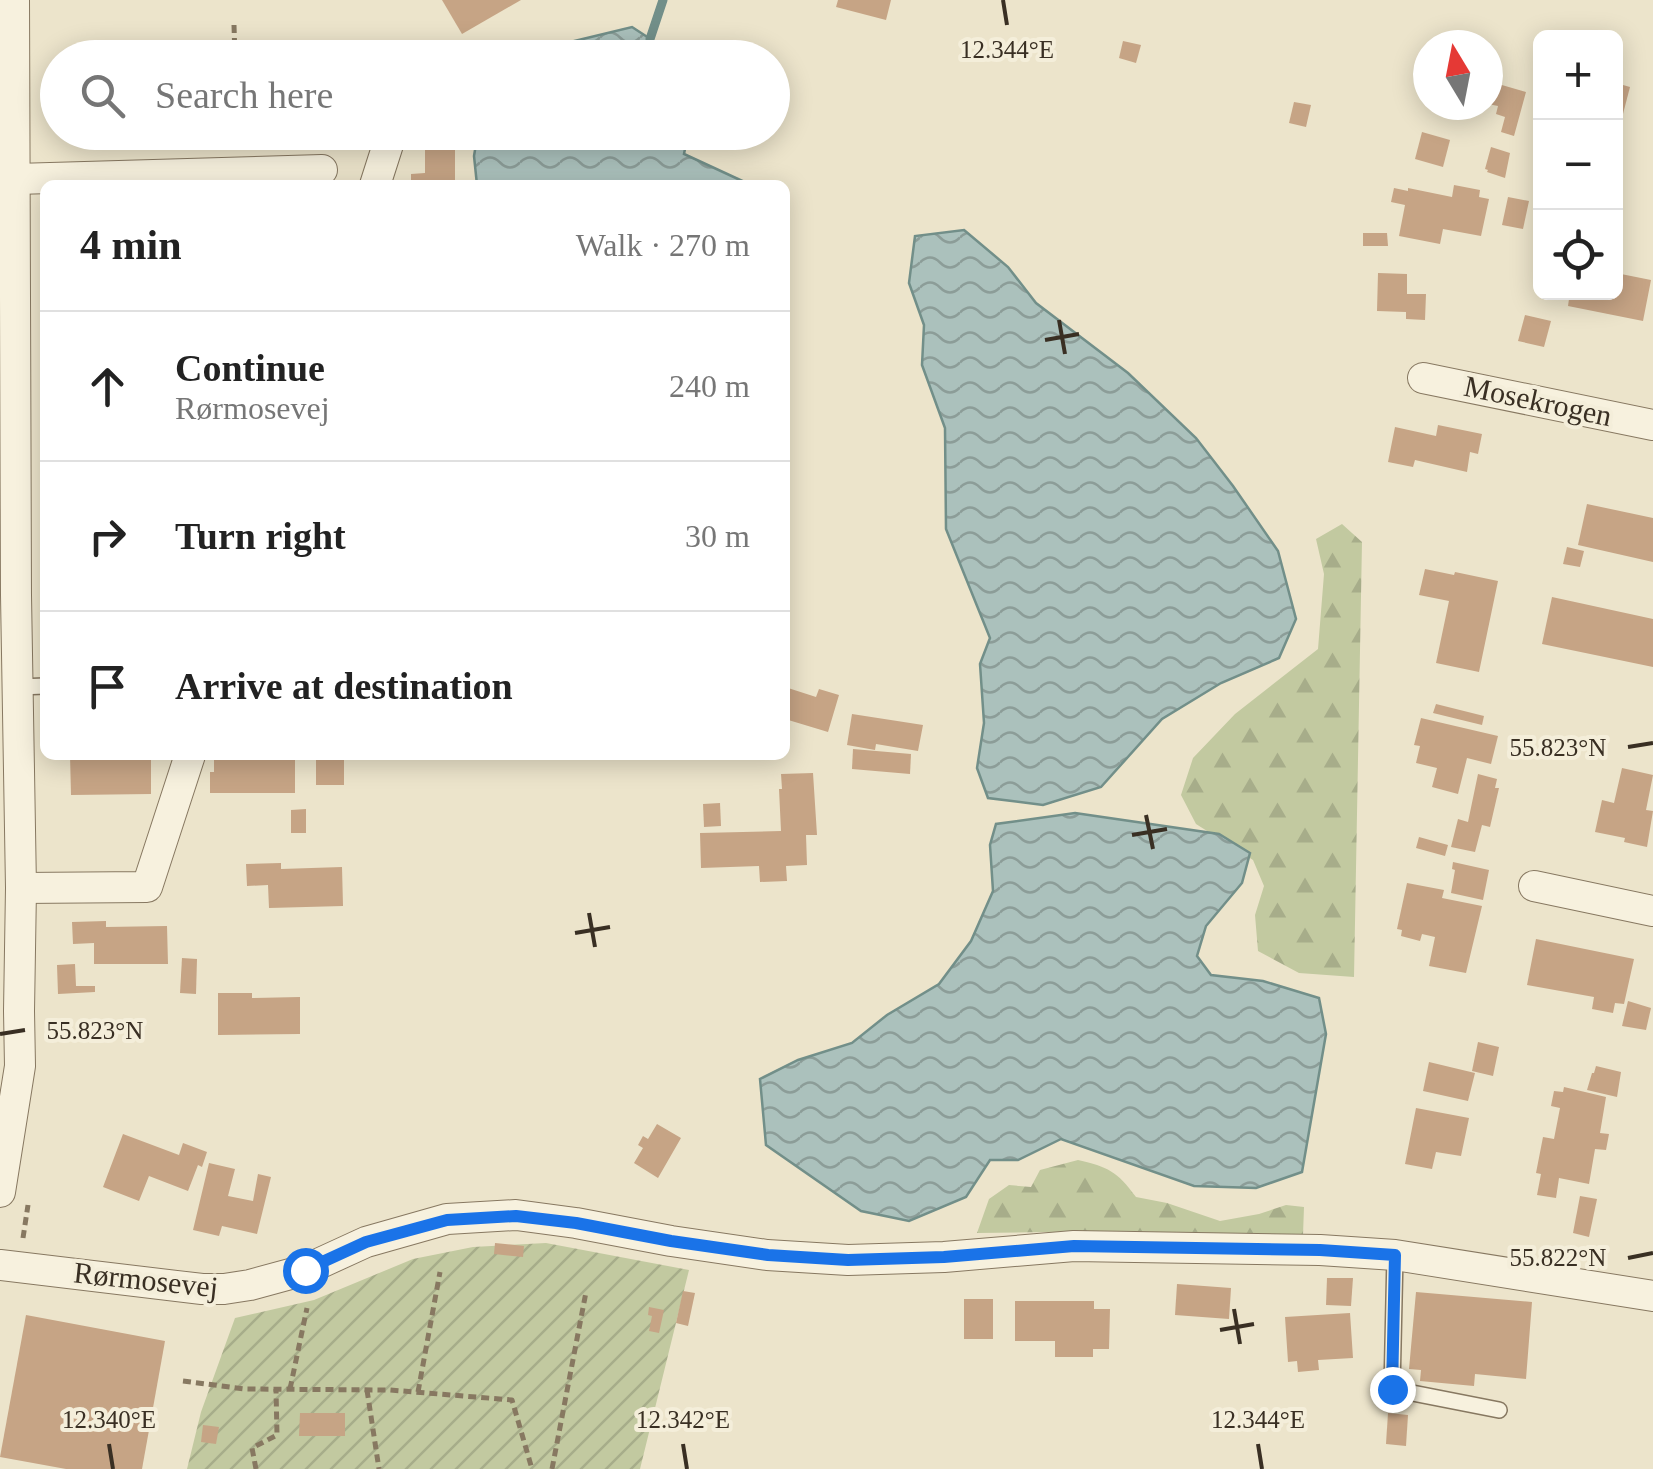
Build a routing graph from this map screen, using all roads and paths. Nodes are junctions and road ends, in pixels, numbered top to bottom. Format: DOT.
graph roads {
  1 [pos="14,0"];
  2 [pos="234,25"];
  3 [pos="234,40"];
  4 [pos="386,150"];
  5 [pos="322,170"];
  6 [pos="16,179"];
  7 [pos="377,180"];
  8 [pos="1423,378"];
  9 [pos="1653,425"];
  10 [pos="8,595"];
  11 [pos="32,687"];
  12 [pos="188,760"];
  13 [pos="1534,886"];
  14 [pos="21,888"];
  15 [pos="1653,911"];
  16 [pos="0,1192"];
  17 [pos="1395,1255"];
  18 [pos="0,1265"];
  19 [pos="440,1272"];
  20 [pos="586,1292"];
  21 [pos="1653,1296"];
  22 [pos="307,1308"];
  23 [pos="183,1381"];
  24 [pos="276,1390"];
  25 [pos="290,1390"];
  26 [pos="367,1390"];
  27 [pos="418,1392"];
  28 [pos="1499,1410"];
  29 [pos="256,1469"];
  30 [pos="379,1469"];
  31 [pos="532,1469"];
  32 [pos="552,1469"];
  1 -- 6 [label="street"];
  2 -- 3 [label="path"];
  4 -- 7 [label="street"];
  5 -- 6 [label="street"];
  6 -- 10 [label="street"];
  8 -- 9 [label="street, Mosekrogen"];
  10 -- 11 [label="street"];
  11 -- 14 [label="street"];
  12 -- 14 [label="street"];
  13 -- 15 [label="street"];
  14 -- 16 [label="street"];
  17 -- 18 [label="street, Rørmosevej"];
  17 -- 21 [label="street, Rørmosevej"];
  17 -- 28 [label="lane"];
  19 -- 27 [label="path"];
  20 -- 32 [label="path"];
  22 -- 25 [label="path"];
  23 -- 24 [label="path"];
  24 -- 25 [label="path"];
  24 -- 29 [label="path"];
  25 -- 26 [label="path"];
  26 -- 27 [label="path"];
  26 -- 30 [label="path"];
  27 -- 31 [label="path"];
}
